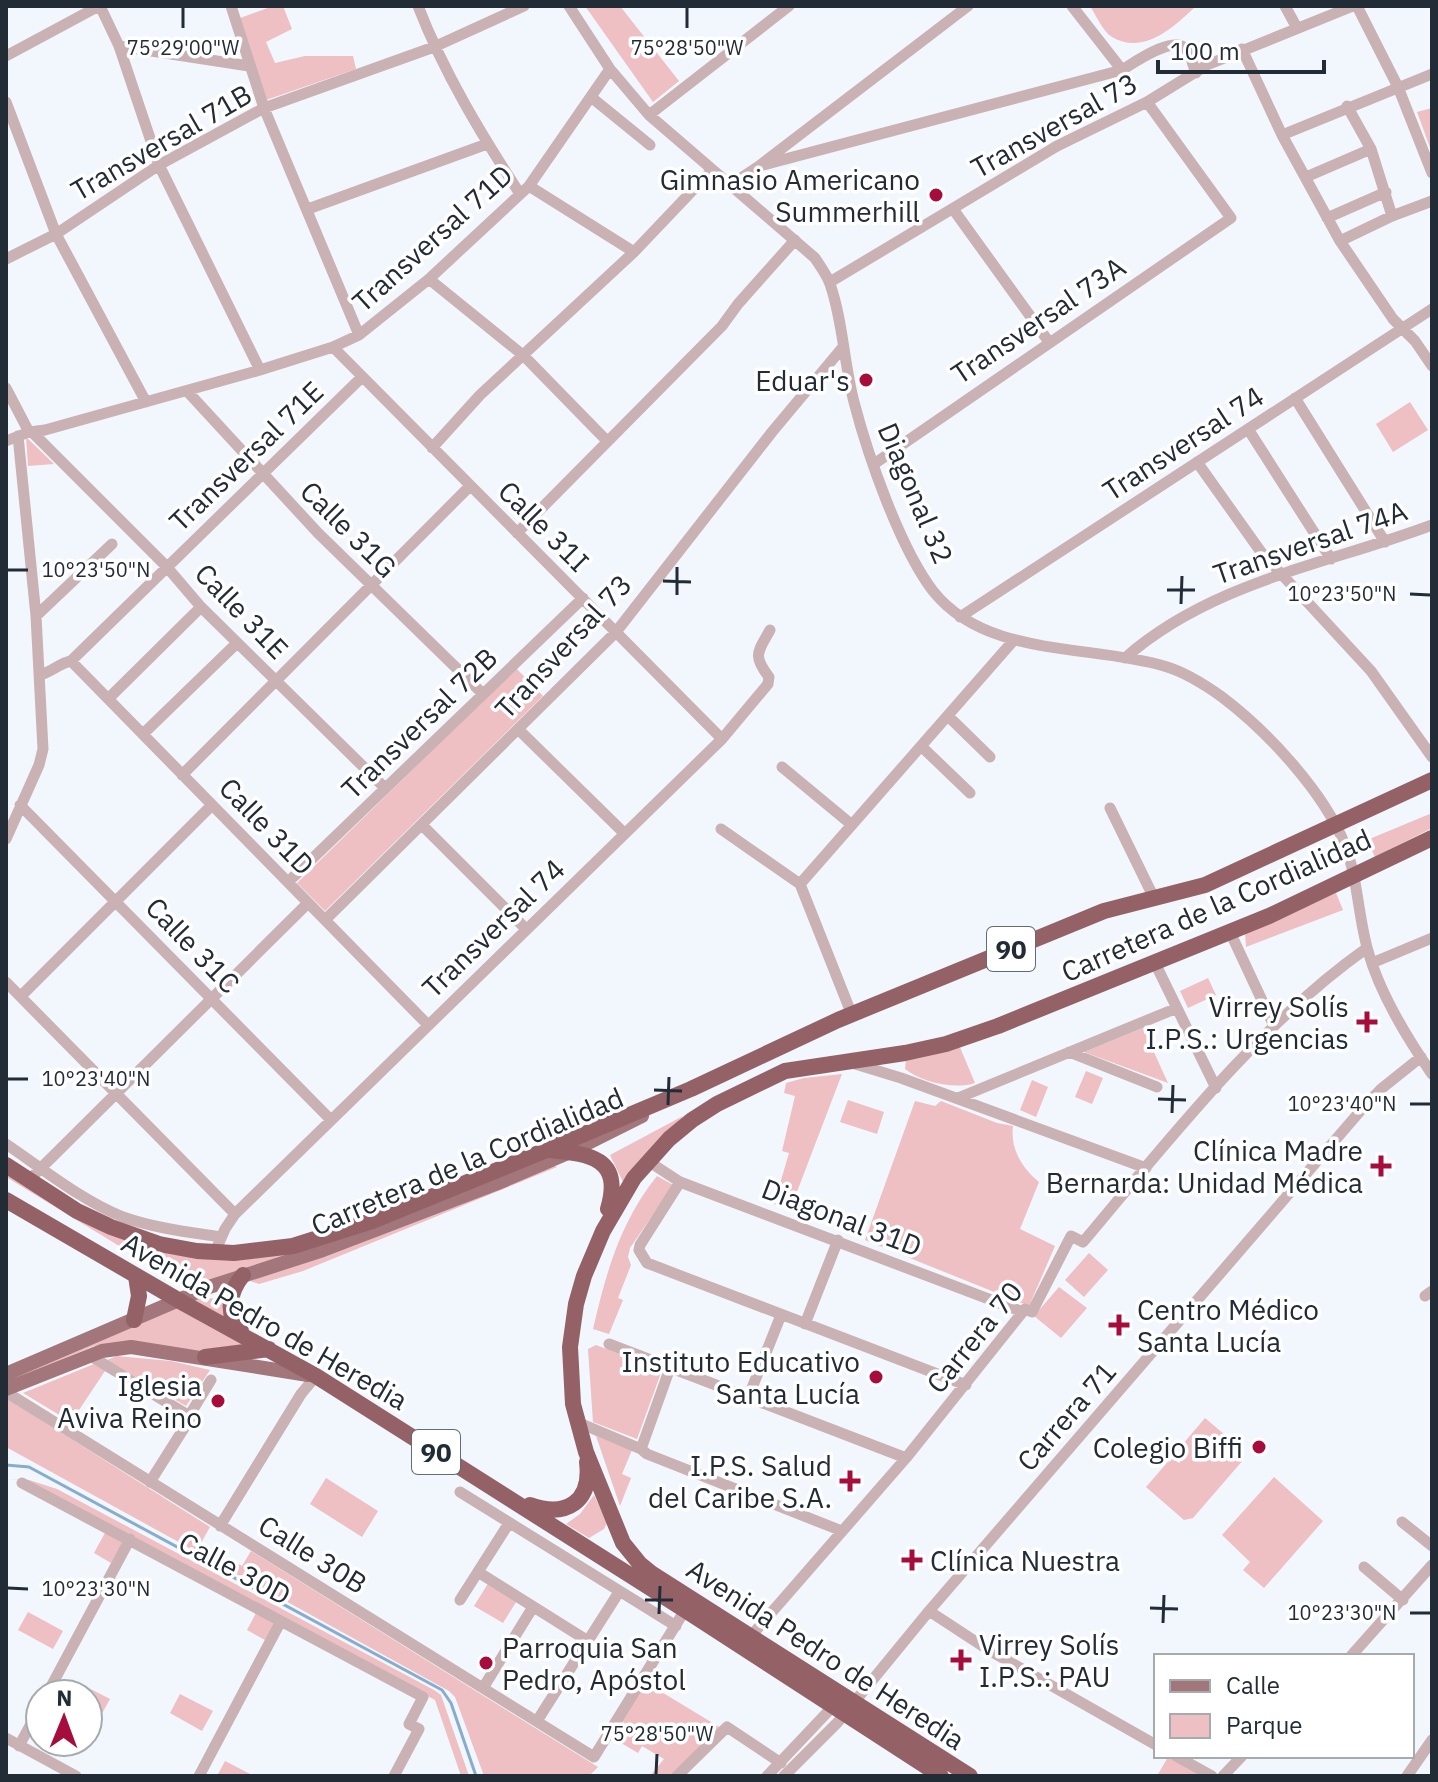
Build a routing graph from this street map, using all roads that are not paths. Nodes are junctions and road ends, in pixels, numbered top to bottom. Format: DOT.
graph roads {
  1 [pos="99,6"];
  2 [pos="231,6"];
  3 [pos="418,6"];
  4 [pos="524,6"];
  5 [pos="569,6"];
  6 [pos="789,6"];
  7 [pos="968,6"];
  8 [pos="1072,6"];
  9 [pos="1285,6"];
  10 [pos="1355,6"];
  11 [pos="1297,28"];
  12 [pos="119,46"];
  13 [pos="434,47"];
  14 [pos="1242,49"];
  15 [pos="6,56"];
  16 [pos="249,66"];
  17 [pos="610,69"];
  18 [pos="1122,70"];
  19 [pos="1196,73"];
  20 [pos="1432,74"];
  21 [pos="1398,87"];
  22 [pos="591,97"];
  23 [pos="6,102"];
  24 [pos="1147,102"];
  25 [pos="1347,106"];
  26 [pos="264,108"];
  27 [pos="649,115"];
  28 [pos="1282,135"];
  29 [pos="487,144"];
  30 [pos="650,145"];
  31 [pos="1371,149"];
  32 [pos="159,165"];
  33 [pos="759,166"];
  34 [pos="712,170"];
  35 [pos="1432,173"];
  36 [pos="1306,177"];
  37 [pos="729,186"];
  38 [pos="525,190"];
  39 [pos="1386,192"];
  40 [pos="1432,201"];
  41 [pos="308,209"];
  42 [pos="953,209"];
  43 [pos="1392,216"];
  44 [pos="1327,218"];
  45 [pos="56,234"];
  46 [pos="795,240"];
  47 [pos="1340,241"];
  48 [pos="634,252"];
  49 [pos="6,259"];
  50 [pos="429,279"];
  51 [pos="830,282"];
  52 [pos="1432,309"];
  53 [pos="1402,328"];
  54 [pos="359,335"];
  55 [pos="1049,342"];
  56 [pos="333,347"];
  57 [pos="843,347"];
  58 [pos="524,356"];
  59 [pos="1432,366"];
  60 [pos="260,370"];
  61 [pos="362,377"];
  62 [pos="6,388"];
  63 [pos="187,391"];
  64 [pos="1295,398"];
  65 [pos="146,402"];
  66 [pos="1248,429"];
  67 [pos="26,433"];
  68 [pos="6,441"];
  69 [pos="607,441"];
  70 [pos="432,448"];
  71 [pos="1197,462"];
  72 [pos="874,464"];
  73 [pos="263,475"];
  74 [pos="470,486"];
  75 [pos="1432,525"];
  76 [pos="517,533"];
  77 [pos="1385,542"];
  78 [pos="112,544"];
  79 [pos="1331,559"];
  80 [pos="166,566"];
  81 [pos="1282,574"];
  82 [pos="371,585"];
  83 [pos="583,598"];
  84 [pos="201,607"];
  85 [pos="36,616"];
  86 [pos="960,617"];
  87 [pos="770,630"];
  88 [pos="616,632"];
  89 [pos="1014,640"];
  90 [pos="237,643"];
  91 [pos="1125,658"];
  92 [pos="71,661"];
  93 [pos="40,675"];
  94 [pos="276,681"];
  95 [pos="483,694"];
  96 [pos="108,699"];
  97 [pos="948,716"];
  98 [pos="519,730"];
  99 [pos="143,734"];
  100 [pos="722,739"];
  101 [pos="921,746"];
  102 [pos="990,757"];
  103 [pos="1432,757"];
  104 [pos="782,767"];
  105 [pos="182,775"];
  106 [pos="1432,780"];
  107 [pos="385,788"];
  108 [pos="970,793"];
  109 [pos="20,805"];
  110 [pos="212,805"];
  111 [pos="1110,808"];
  112 [pos="1334,824"];
  113 [pos="422,825"];
  114 [pos="852,825"];
  115 [pos="721,829"];
  116 [pos="625,834"];
  117 [pos="6,839"];
  118 [pos="1429,840"];
  119 [pos="1353,874"];
  120 [pos="288,882"];
  121 [pos="800,884"];
  122 [pos="1154,898"];
  123 [pos="116,901"];
  124 [pos="308,903"];
  125 [pos="325,920"];
  126 [pos="526,929"];
  127 [pos="1230,932"];
  128 [pos="1432,938"];
  129 [pos="1367,948"];
  130 [pos="1155,963"];
  131 [pos="1372,963"];
  132 [pos="6,982"];
  133 [pos="21,996"];
  134 [pos="212,999"];
  135 [pos="1177,1008"];
  136 [pos="852,1015"];
  137 [pos="428,1025"];
  138 [pos="1274,1026"];
  139 [pos="1069,1052"];
  140 [pos="905,1053"];
  141 [pos="845,1061"];
  142 [pos="1428,1066"];
  143 [pos="901,1078"];
  144 [pos="1157,1087"];
  145 [pos="1216,1088"];
  146 [pos="691,1089"];
  147 [pos="116,1092"];
  148 [pos="958,1098"];
  149 [pos="331,1120"];
  150 [pos="6,1144"];
  151 [pos="547,1150"];
  152 [pos="570,1152"];
  153 [pos="648,1161"];
  154 [pos="6,1165"];
  155 [pos="42,1168"];
  156 [pos="1146,1168"];
  157 [pos="29,1180"];
  158 [pos="680,1182"];
  159 [pos="6,1200"];
  160 [pos="235,1214"];
  161 [pos="838,1240"];
  162 [pos="218,1245"];
  163 [pos="595,1249"];
  164 [pos="243,1275"];
  165 [pos="136,1276"];
  166 [pos="179,1301"];
  167 [pos="1023,1312"];
  168 [pos="781,1315"];
  169 [pos="134,1320"];
  170 [pos="805,1324"];
  171 [pos="249,1338"];
  172 [pos="609,1344"];
  173 [pos="269,1349"];
  174 [pos="89,1355"];
  175 [pos="205,1357"];
  176 [pos="670,1368"];
  177 [pos="6,1374"];
  178 [pos="316,1376"];
  179 [pos="211,1380"];
  180 [pos="966,1385"];
  181 [pos="6,1391"];
  182 [pos="748,1398"];
  183 [pos="190,1417"];
  184 [pos="577,1422"];
  185 [pos="641,1449"];
  186 [pos="586,1452"];
  187 [pos="906,1458"];
  188 [pos="150,1482"];
  189 [pos="22,1483"];
  190 [pos="460,1492"];
  191 [pos="505,1495"];
  192 [pos="1402,1522"];
  193 [pos="509,1523"];
  194 [pos="220,1526"];
  195 [pos="842,1531"];
  196 [pos="130,1539"];
  197 [pos="1432,1546"];
  198 [pos="1432,1565"];
  199 [pos="1364,1567"];
  200 [pos="478,1572"];
  201 [pos="619,1592"];
  202 [pos="460,1600"];
  203 [pos="1403,1600"];
  204 [pos="533,1607"];
  205 [pos="685,1610"];
  206 [pos="929,1611"];
  207 [pos="281,1621"];
  208 [pos="676,1626"];
  209 [pos="751,1636"];
  210 [pos="588,1641"];
  211 [pos="1353,1654"];
  212 [pos="56,1678"];
  213 [pos="483,1688"];
  214 [pos="843,1705"];
  215 [pos="537,1721"];
  216 [pos="24,1737"];
  217 [pos="6,1738"];
  218 [pos="1432,1740"];
  219 [pos="1154,1744"];
  220 [pos="19,1746"];
  221 [pos="1180,1758"];
  222 [pos="1240,1758"];
  223 [pos="781,1763"];
  224 [pos="76,1776"];
  225 [pos="199,1776"];
  226 [pos="394,1776"];
  227 [pos="677,1776"];
  228 [pos="767,1776"];
  229 [pos="784,1776"];
  230 [pos="941,1776"];
  231 [pos="970,1776"];
  232 [pos="1212,1776"];
  233 [pos="1223,1776"];
  234 [pos="1407,1776"];
  1 -- 12 [label="street"];
  1 -- 15 [label="street"];
  2 -- 16 [label="street"];
  3 -- 13 [label="street"];
  4 -- 13 [label="street, Transversal 71B"];
  5 -- 17 [label="street, Diagonal 32"];
  6 -- 27 [label="street"];
  7 -- 33 [label="street"];
  8 -- 18 [label="street"];
  9 -- 11 [label="street"];
  10 -- 11 [label="street, Transversal 73"];
  10 -- 21 [label="street"];
  11 -- 14 [label="street, Transversal 73"];
  12 -- 16 [label="street"];
  12 -- 32 [label="street"];
  13 -- 26 [label="street, Transversal 71B"];
  13 -- 29 [label="street"];
  14 -- 19 [label="street, Transversal 73"];
  14 -- 28 [label="street"];
  16 -- 26 [label="street"];
  17 -- 22 [label="street, Transversal 71D"];
  17 -- 27 [label="street, Diagonal 32"];
  18 -- 19 [label="street"];
  18 -- 33 [label="street"];
  19 -- 24 [label="street, Transversal 73"];
  20 -- 21 [label="street"];
  21 -- 25 [label="street"];
  21 -- 35 [label="street"];
  22 -- 30 [label="street"];
  22 -- 38 [label="street, Transversal 71D"];
  23 -- 45 [label="street"];
  24 -- 42 [label="street, Transversal 73"];
  24 -- 55 [label="street, Transversal 73A"];
  25 -- 28 [label="street"];
  25 -- 31 [label="street"];
  26 -- 32 [label="street, Transversal 71B"];
  26 -- 41 [label="street"];
  27 -- 34 [label="street, Diagonal 32"];
  28 -- 36 [label="street"];
  29 -- 38 [label="street"];
  29 -- 41 [label="street"];
  31 -- 36 [label="street"];
  31 -- 39 [label="street"];
  32 -- 45 [label="street, Transversal 71B"];
  32 -- 60 [label="street"];
  33 -- 37 [label="street"];
  34 -- 37 [label="street, Diagonal 32"];
  34 -- 48 [label="street"];
  36 -- 44 [label="street"];
  37 -- 46 [label="street, Diagonal 32"];
  38 -- 48 [label="street"];
  38 -- 50 [label="street, Transversal 71D"];
  39 -- 43 [label="street"];
  39 -- 44 [label="street"];
  40 -- 43 [label="street"];
  41 -- 54 [label="street"];
  42 -- 51 [label="street, Transversal 73"];
  42 -- 55 [label="street"];
  43 -- 47 [label="street"];
  44 -- 47 [label="street"];
  45 -- 49 [label="street, Transversal 71B"];
  45 -- 65 [label="street"];
  46 -- 51 [label="street, Diagonal 32"];
  46 -- 69 [label="street"];
  47 -- 53 [label="street"];
  48 -- 58 [label="street"];
  50 -- 54 [label="street, Transversal 71D"];
  50 -- 58 [label="street"];
  51 -- 57 [label="street, Diagonal 32"];
  52 -- 53 [label="street, Transversal 74"];
  53 -- 59 [label="street"];
  53 -- 64 [label="street, Transversal 74"];
  54 -- 56 [label="street, Transversal 71D"];
  55 -- 72 [label="street, Transversal 73A"];
  56 -- 60 [label="street, Transversal 71D"];
  56 -- 61 [label="street, Calle 31I"];
  57 -- 72 [label="street, Diagonal 32"];
  57 -- 88 [label="street, Transversal 73"];
  58 -- 69 [label="street"];
  58 -- 70 [label="street"];
  60 -- 63 [label="street, Transversal 71D"];
  61 -- 70 [label="street, Calle 31I"];
  61 -- 73 [label="street, Transversal 71E"];
  62 -- 67 [label="street"];
  63 -- 65 [label="street, Transversal 71D"];
  63 -- 73 [label="street, Calle 31G"];
  64 -- 66 [label="street, Transversal 74"];
  64 -- 77 [label="street"];
  65 -- 67 [label="street, Transversal 71D"];
  66 -- 71 [label="street, Transversal 74"];
  66 -- 79 [label="street"];
  67 -- 68 [label="street, Transversal 71D"];
  67 -- 80 [label="street, Calle 31E"];
  67 -- 85 [label="street"];
  69 -- 76 [label="street"];
  70 -- 74 [label="street, Calle 31I"];
  71 -- 81 [label="street"];
  71 -- 86 [label="street, Transversal 74"];
  72 -- 86 [label="street, Diagonal 32"];
  73 -- 80 [label="street, Transversal 71E"];
  73 -- 82 [label="street, Calle 31G"];
  74 -- 76 [label="street, Calle 31I"];
  74 -- 82 [label="street"];
  75 -- 77 [label="street, Transversal 74A"];
  76 -- 83 [label="street, Calle 31I"];
  77 -- 79 [label="street, Transversal 74A"];
  78 -- 85 [label="street"];
  79 -- 81 [label="street, Transversal 74A"];
  80 -- 84 [label="street, Calle 31E"];
  80 -- 92 [label="street, Transversal 71E"];
  81 -- 91 [label="street, Transversal 74A"];
  81 -- 103 [label="street"];
  82 -- 94 [label="street"];
  82 -- 95 [label="street, Calle 31G"];
  83 -- 88 [label="street, Calle 31I"];
  83 -- 95 [label="street, Transversal 72B"];
  84 -- 90 [label="street, Calle 31E"];
  84 -- 96 [label="street"];
  85 -- 93 [label="street"];
  86 -- 89 [label="street, Diagonal 32"];
  87 -- 100 [label="street, Transversal 74"];
  88 -- 98 [label="street, Transversal 73"];
  88 -- 100 [label="street, Calle 31I"];
  89 -- 91 [label="street, Diagonal 32"];
  89 -- 97 [label="street"];
  90 -- 94 [label="street, Calle 31E"];
  90 -- 99 [label="street"];
  91 -- 112 [label="street, Diagonal 32"];
  92 -- 93 [label="street, Transversal 71E"];
  92 -- 96 [label="street, Calle 31D"];
  93 -- 109 [label="street"];
  94 -- 105 [label="street"];
  94 -- 107 [label="street, Calle 31E"];
  95 -- 107 [label="street, Transversal 72B"];
  96 -- 99 [label="street, Calle 31D"];
  97 -- 101 [label="street"];
  97 -- 102 [label="street"];
  98 -- 113 [label="street, Transversal 73"];
  98 -- 116 [label="street"];
  99 -- 105 [label="street, Calle 31D"];
  100 -- 116 [label="street, Transversal 74"];
  101 -- 108 [label="street"];
  101 -- 114 [label="street"];
  104 -- 114 [label="street"];
  105 -- 110 [label="street, Calle 31D"];
  106 -- 112 [label="highway, Carretera de la Cordialidad / 90"];
  107 -- 120 [label="street, Transversal 72B"];
  109 -- 117 [label="street"];
  109 -- 123 [label="street, Calle 31C"];
  110 -- 120 [label="street, Calle 31D"];
  110 -- 123 [label="street"];
  111 -- 122 [label="street"];
  112 -- 119 [label="street, Diagonal 32"];
  112 -- 122 [label="highway, Carretera de la Cordialidad / 90"];
  113 -- 125 [label="street, Transversal 73"];
  113 -- 126 [label="street"];
  114 -- 121 [label="street"];
  115 -- 121 [label="street"];
  116 -- 126 [label="street, Transversal 74"];
  118 -- 119 [label="highway, Carretera de la Cordialidad / 90"];
  119 -- 127 [label="highway, Carretera de la Cordialidad / 90"];
  119 -- 129 [label="street, Diagonal 32"];
  120 -- 124 [label="street, Calle 31D"];
  121 -- 136 [label="street"];
  122 -- 136 [label="highway, Carretera de la Cordialidad / 90"];
  123 -- 133 [label="street"];
  123 -- 134 [label="street, Calle 31C"];
  124 -- 125 [label="street, Calle 31D"];
  124 -- 134 [label="street"];
  125 -- 137 [label="street, Calle 31D"];
  126 -- 137 [label="street, Transversal 74"];
  127 -- 130 [label="highway, Carretera de la Cordialidad / 90"];
  127 -- 138 [label="street"];
  128 -- 131 [label="street"];
  129 -- 131 [label="street, Diagonal 32"];
  129 -- 138 [label="street, Carrera 70"];
  130 -- 135 [label="street"];
  130 -- 140 [label="highway, Carretera de la Cordialidad / 90"];
  131 -- 142 [label="street, Diagonal 32"];
  132 -- 133 [label="street"];
  133 -- 147 [label="street"];
  134 -- 147 [label="street"];
  134 -- 149 [label="street, Calle 31C"];
  135 -- 139 [label="street"];
  135 -- 145 [label="street"];
  136 -- 146 [label="highway, Carretera de la Cordialidad / 90"];
  137 -- 149 [label="street, Transversal 74"];
  138 -- 145 [label="street, Carrera 70"];
  139 -- 144 [label="street"];
  139 -- 148 [label="street"];
  140 -- 141 [label="highway, Carretera de la Cordialidad / 90"];
  140 -- 143 [label="street"];
  141 -- 143 [label="street"];
  141 -- 153 [label="highway, Carretera de la Cordialidad / 90"];
  142 -- 206 [label="street, Carrera 71"];
  143 -- 148 [label="street"];
  145 -- 156 [label="street, Carrera 70"];
  146 -- 151 [label="highway, 90"];
  146 -- 152 [label="main road, Carretera de la Cordialidad / 90"];
  147 -- 155 [label="street"];
  147 -- 160 [label="street"];
  148 -- 156 [label="street"];
  149 -- 160 [label="street, Transversal 74"];
  150 -- 155 [label="street"];
  151 -- 152 [label="highway"];
  151 -- 162 [label="highway, 90"];
  152 -- 163 [label="highway"];
  152 -- 164 [label="main road, Carretera de la Cordialidad / 90"];
  153 -- 158 [label="street, Diagonal 31D"];
  153 -- 163 [label="highway, Carretera de la Cordialidad / 90"];
  154 -- 157 [label="highway, Avenida Pedro de Heredia"];
  155 -- 157 [label="street"];
  155 -- 162 [label="street"];
  156 -- 167 [label="street, Carrera 70"];
  157 -- 162 [label="highway, Avenida Pedro de Heredia"];
  158 -- 161 [label="street, Diagonal 31D"];
  158 -- 168 [label="street"];
  159 -- 165 [label="highway, Avenida Pedro de Heredia"];
  160 -- 162 [label="street, Transversal 74"];
  161 -- 167 [label="street, Diagonal 31D"];
  161 -- 170 [label="street"];
  163 -- 184 [label="highway, Carretera de la Cordialidad / 90"];
  164 -- 166 [label="main road, Carretera de la Cordialidad / 90"];
  164 -- 171 [label="highway"];
  165 -- 166 [label="highway, Avenida Pedro de Heredia"];
  165 -- 169 [label="highway"];
  166 -- 169 [label="main road, Carretera de la Cordialidad"];
  166 -- 171 [label="highway, Avenida Pedro de Heredia / 90"];
  167 -- 180 [label="street, Carrera 70"];
  168 -- 170 [label="street"];
  168 -- 182 [label="street"];
  169 -- 177 [label="main road, Carretera de la Cordialidad"];
  170 -- 180 [label="street"];
  171 -- 173 [label="highway, Avenida Pedro de Heredia / 90"];
  172 -- 176 [label="street"];
  173 -- 175 [label="highway"];
  173 -- 178 [label="highway, Avenida Pedro de Heredia / 90"];
  174 -- 175 [label="main road"];
  174 -- 181 [label="main road"];
  174 -- 183 [label="street"];
  175 -- 178 [label="main road"];
  176 -- 182 [label="street"];
  176 -- 185 [label="street"];
  178 -- 191 [label="highway, Avenida Pedro de Heredia / 90"];
  178 -- 194 [label="street"];
  179 -- 183 [label="street"];
  180 -- 187 [label="street, Carrera 70"];
  181 -- 188 [label="street, Calle 30B"];
  182 -- 187 [label="street"];
  183 -- 188 [label="street"];
  184 -- 185 [label="street"];
  184 -- 186 [label="highway, Carretera de la Cordialidad / 90"];
  185 -- 195 [label="street"];
  186 -- 191 [label="highway"];
  186 -- 209 [label="highway, Avenida Pedro de Heredia / 90"];
  187 -- 195 [label="street, Carrera 70"];
  188 -- 194 [label="street, Calle 30B"];
  189 -- 196 [label="street, Calle 30D"];
  190 -- 193 [label="street"];
  191 -- 205 [label="highway, Avenida Pedro de Heredia / 90"];
  192 -- 197 [label="street"];
  193 -- 200 [label="street"];
  193 -- 201 [label="street"];
  194 -- 213 [label="street, Calle 30B"];
  195 -- 209 [label="street, Carrera 70"];
  196 -- 207 [label="street, Calle 30D"];
  196 -- 212 [label="street"];
  198 -- 203 [label="street"];
  199 -- 203 [label="street"];
  200 -- 202 [label="street"];
  200 -- 204 [label="street"];
  201 -- 208 [label="street"];
  201 -- 210 [label="street"];
  203 -- 211 [label="street"];
  204 -- 210 [label="street"];
  204 -- 213 [label="street"];
  205 -- 208 [label="street"];
  205 -- 214 [label="highway, Avenida Pedro de Heredia / 90"];
  206 -- 214 [label="street, Carrera 71"];
  206 -- 219 [label="street"];
  207 -- 225 [label="street"];
  207 -- 226 [label="street, Calle 30D"];
  208 -- 215 [label="street, Calle 30B"];
  209 -- 214 [label="highway, Avenida Pedro de Heredia / 90"];
  210 -- 215 [label="street"];
  213 -- 215 [label="street, Calle 30B"];
  214 -- 223 [label="street, Carrera 71"];
  214 -- 229 [label="street, Carrera 71"];
  214 -- 230 [label="highway, Avenida Pedro de Heredia / 90"];
  214 -- 231 [label="highway, Avenida Pedro de Heredia / 90"];
  216 -- 220 [label="street"];
  217 -- 220 [label="street"];
  218 -- 234 [label="street"];
  220 -- 224 [label="street"];
  221 -- 232 [label="street"];
  222 -- 233 [label="street"];
  223 -- 227 [label="street"];
  223 -- 228 [label="street, Carrera 71"];
}
